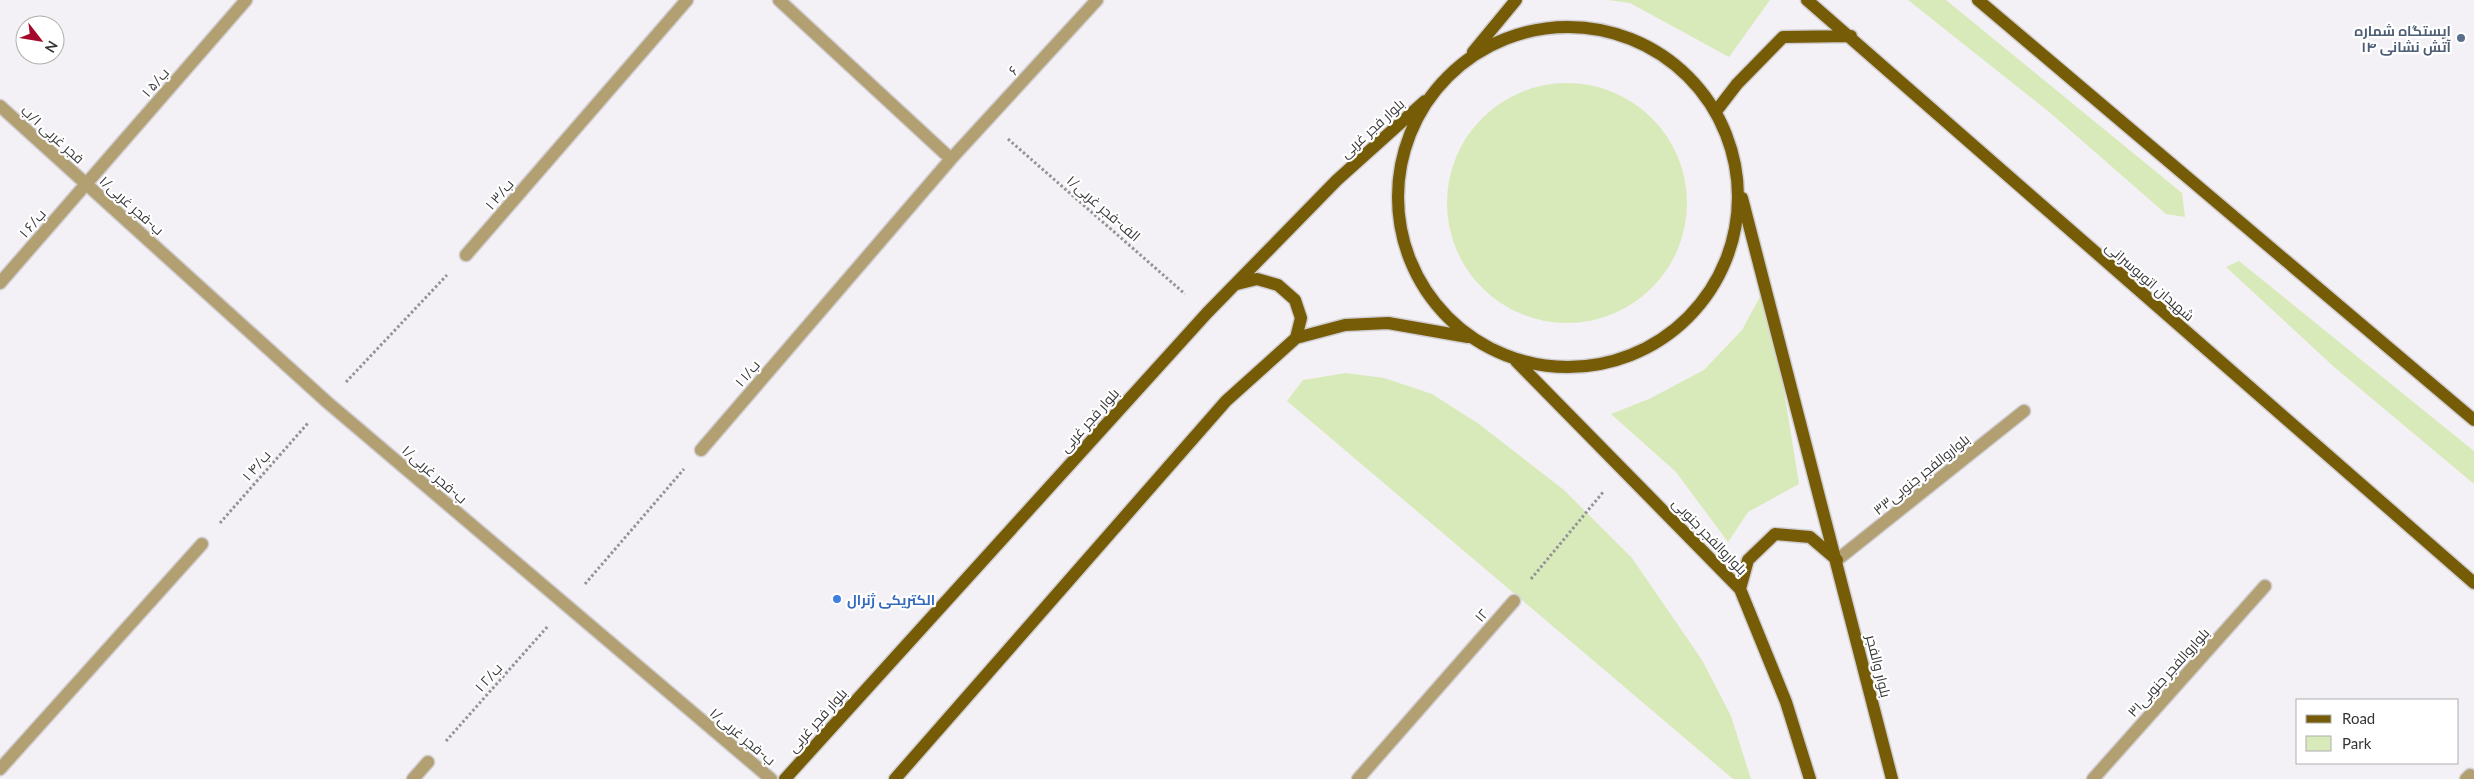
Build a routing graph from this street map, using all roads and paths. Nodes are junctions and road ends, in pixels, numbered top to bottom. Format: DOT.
graph roads {
  1 [pos="246,0"];
  2 [pos="687,0"];
  3 [pos="779,0"];
  4 [pos="1097,0"];
  5 [pos="1516,0"];
  6 [pos="1807,0"];
  7 [pos="1978,0"];
  8 [pos="1851,36"];
  9 [pos="1469,58"];
  10 [pos="1430,96"];
  11 [pos="0,106"];
  12 [pos="1717,110"];
  13 [pos="987,121"];
  14 [pos="951,159"];
  15 [pos="86,183"];
  16 [pos="1741,193"];
  17 [pos="466,255"];
  18 [pos="0,283"];
  19 [pos="1235,284"];
  20 [pos="1206,313"];
  21 [pos="1468,337"];
  22 [pos="1296,338"];
  23 [pos="1516,360"];
  24 [pos="327,402"];
  25 [pos="2024,411"];
  26 [pos="2474,420"];
  27 [pos="701,450"];
  28 [pos="1624,468"];
  29 [pos="202,544"];
  30 [pos="1837,560"];
  31 [pos="2474,583"];
  32 [pos="2265,586"];
  33 [pos="1740,589"];
  34 [pos="1514,601"];
  35 [pos="566,606"];
  36 [pos="428,762"];
  37 [pos="0,769"];
  38 [pos="413,779"];
  39 [pos="771,779"];
  40 [pos="785,779"];
  41 [pos="895,779"];
  42 [pos="1358,779"];
  43 [pos="1810,779"];
  44 [pos="1892,779"];
  45 [pos="2093,779"];
  1 -- 15 [label="street, ۱ ب/۵"];
  2 -- 17 [label="street, ۱ ب/۳"];
  3 -- 14 [label="street"];
  4 -- 13 [label="street, ۶"];
  5 -- 9 [label="main road"];
  6 -- 8 [label="main road, شهیدان اتوبوسرانی"];
  7 -- 26 [label="main road"];
  8 -- 12 [label="main road"];
  8 -- 31 [label="main road, شهیدان اتوبوسرانی"];
  9 -- 10 [label="main road, بلوار فجر غربی"];
  9 -- 12 [label="main road"];
  10 -- 19 [label="main road, بلوار فجر غربی"];
  10 -- 21 [label="main road"];
  11 -- 15 [label="street, فجر غربی ۱/ب"];
  12 -- 16 [label="main road, بلوار والفجر"];
  13 -- 14 [label="street, ۶"];
  13 -- 20 [label="path, ۱/الف-فجر غربی"];
  14 -- 27 [label="street, ۱ ب/۱"];
  15 -- 18 [label="street, ۱ ب/۶"];
  15 -- 24 [label="street, ۱/ب-فجر غربی"];
  16 -- 23 [label="main road"];
  16 -- 30 [label="main road, بلوار والفجر"];
  17 -- 24 [label="path"];
  19 -- 20 [label="main road, بلوار فجر غربی"];
  19 -- 22 [label="main road"];
  20 -- 40 [label="main road, بلوار فجر غربی"];
  21 -- 22 [label="main road"];
  21 -- 23 [label="main road"];
  22 -- 41 [label="main road"];
  23 -- 28 [label="main road, بلواروالفجر جنوبی"];
  24 -- 29 [label="path, ۱ ب/۴"];
  24 -- 35 [label="street, ۱/ب-فجر غربی"];
  25 -- 30 [label="street, بلواروالفجر جنوبی۳۳"];
  27 -- 35 [label="path"];
  28 -- 33 [label="main road, بلواروالفجر جنوبی"];
  28 -- 34 [label="path"];
  29 -- 37 [label="street"];
  30 -- 33 [label="main road"];
  30 -- 44 [label="main road, بلوار والفجر"];
  32 -- 45 [label="street, بلواروالفجر جنوبی۳۱"];
  33 -- 43 [label="main road, بلواروالفجر جنوبی"];
  34 -- 42 [label="street, ۱۲"];
  35 -- 36 [label="path, ۱ ب/۲"];
  35 -- 39 [label="street, ۱/ب-فجر غربی"];
  36 -- 38 [label="street"];
}
